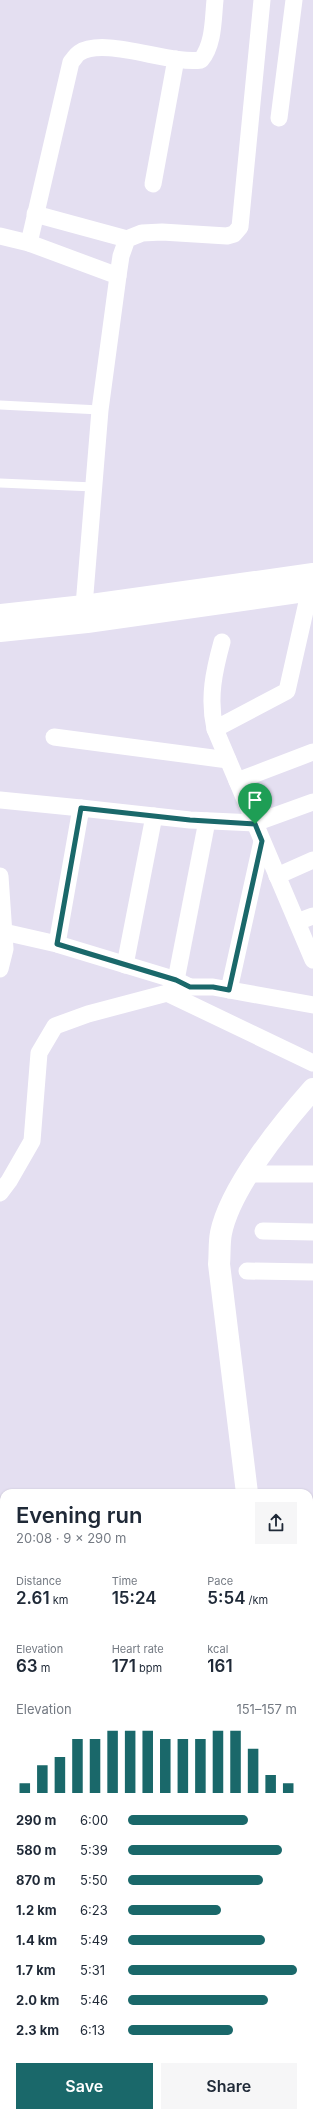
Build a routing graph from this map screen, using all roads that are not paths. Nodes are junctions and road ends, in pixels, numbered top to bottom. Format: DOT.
graph roads {
  1 [pos="215,0"];
  2 [pos="262,0"];
  3 [pos="294,0"];
  4 [pos="176,59"];
  5 [pos="279,118"];
  6 [pos="153,184"];
  7 [pos="35,214"];
  8 [pos="0,236"];
  9 [pos="127,239"];
  10 [pos="29,243"];
  11 [pos="118,276"];
  12 [pos="0,405"];
  13 [pos="100,410"];
  14 [pos="0,483"];
  15 [pos="94,487"];
  16 [pos="312,582"];
  17 [pos="84,606"];
  18 [pos="0,615"];
  19 [pos="0,631"];
  20 [pos="222,642"];
  21 [pos="215,729"];
  22 [pos="54,737"];
  23 [pos="313,752"];
  24 [pos="228,760"];
  25 [pos="237,781"];
  26 [pos="0,800"];
  27 [pos="313,802"];
  28 [pos="81,808"];
  29 [pos="154,816"];
  30 [pos="207,821"];
  31 [pos="255,824"];
  32 [pos="262,841"];
  33 [pos="313,860"];
  34 [pos="277,876"];
  35 [pos="0,886"];
  36 [pos="313,916"];
  37 [pos="297,922"];
  38 [pos="4,932"];
  39 [pos="57,944"];
  40 [pos="313,960"];
  41 [pos="125,965"];
  42 [pos="0,969"];
  43 [pos="178,987"];
  44 [pos="229,990"];
  45 [pos="313,1005"];
  46 [pos="313,1062"];
  47 [pos="313,1089"];
  48 [pos="249,1174"];
  49 [pos="313,1174"];
  50 [pos="0,1193"];
  51 [pos="263,1231"];
  52 [pos="313,1232"];
  53 [pos="247,1271"];
  54 [pos="313,1272"];
  55 [pos="247,1489"];
  1 -- 4 [label="street"];
  2 -- 9 [label="street"];
  3 -- 5 [label="street"];
  4 -- 6 [label="street"];
  4 -- 7 [label="street"];
  7 -- 9 [label="street"];
  7 -- 10 [label="street"];
  8 -- 10 [label="street"];
  9 -- 11 [label="street"];
  10 -- 11 [label="street"];
  11 -- 13 [label="street"];
  12 -- 13 [label="lane"];
  13 -- 15 [label="street"];
  14 -- 15 [label="lane"];
  15 -- 17 [label="street"];
  16 -- 17 [label="main road"];
  16 -- 19 [label="main road"];
  16 -- 21 [label="street"];
  17 -- 18 [label="main road"];
  20 -- 21 [label="street"];
  21 -- 24 [label="street"];
  22 -- 24 [label="street"];
  23 -- 25 [label="street"];
  24 -- 25 [label="street"];
  25 -- 31 [label="street"];
  26 -- 28 [label="street"];
  27 -- 31 [label="street"];
  28 -- 29 [label="street"];
  28 -- 39 [label="street"];
  29 -- 30 [label="street"];
  29 -- 41 [label="street"];
  30 -- 31 [label="street"];
  30 -- 43 [label="street"];
  31 -- 32 [label="street"];
  32 -- 34 [label="street"];
  32 -- 44 [label="street"];
  33 -- 34 [label="street"];
  34 -- 37 [label="street"];
  35 -- 38 [label="street"];
  36 -- 37 [label="street"];
  37 -- 40 [label="street"];
  38 -- 39 [label="street"];
  38 -- 42 [label="street"];
  39 -- 41 [label="street"];
  41 -- 43 [label="street"];
  43 -- 44 [label="street"];
  43 -- 46 [label="street"];
  43 -- 50 [label="street"];
  44 -- 45 [label="street"];
  47 -- 48 [label="main road"];
  48 -- 49 [label="street"];
  48 -- 55 [label="main road"];
  51 -- 52 [label="street"];
  53 -- 54 [label="street"];
}
